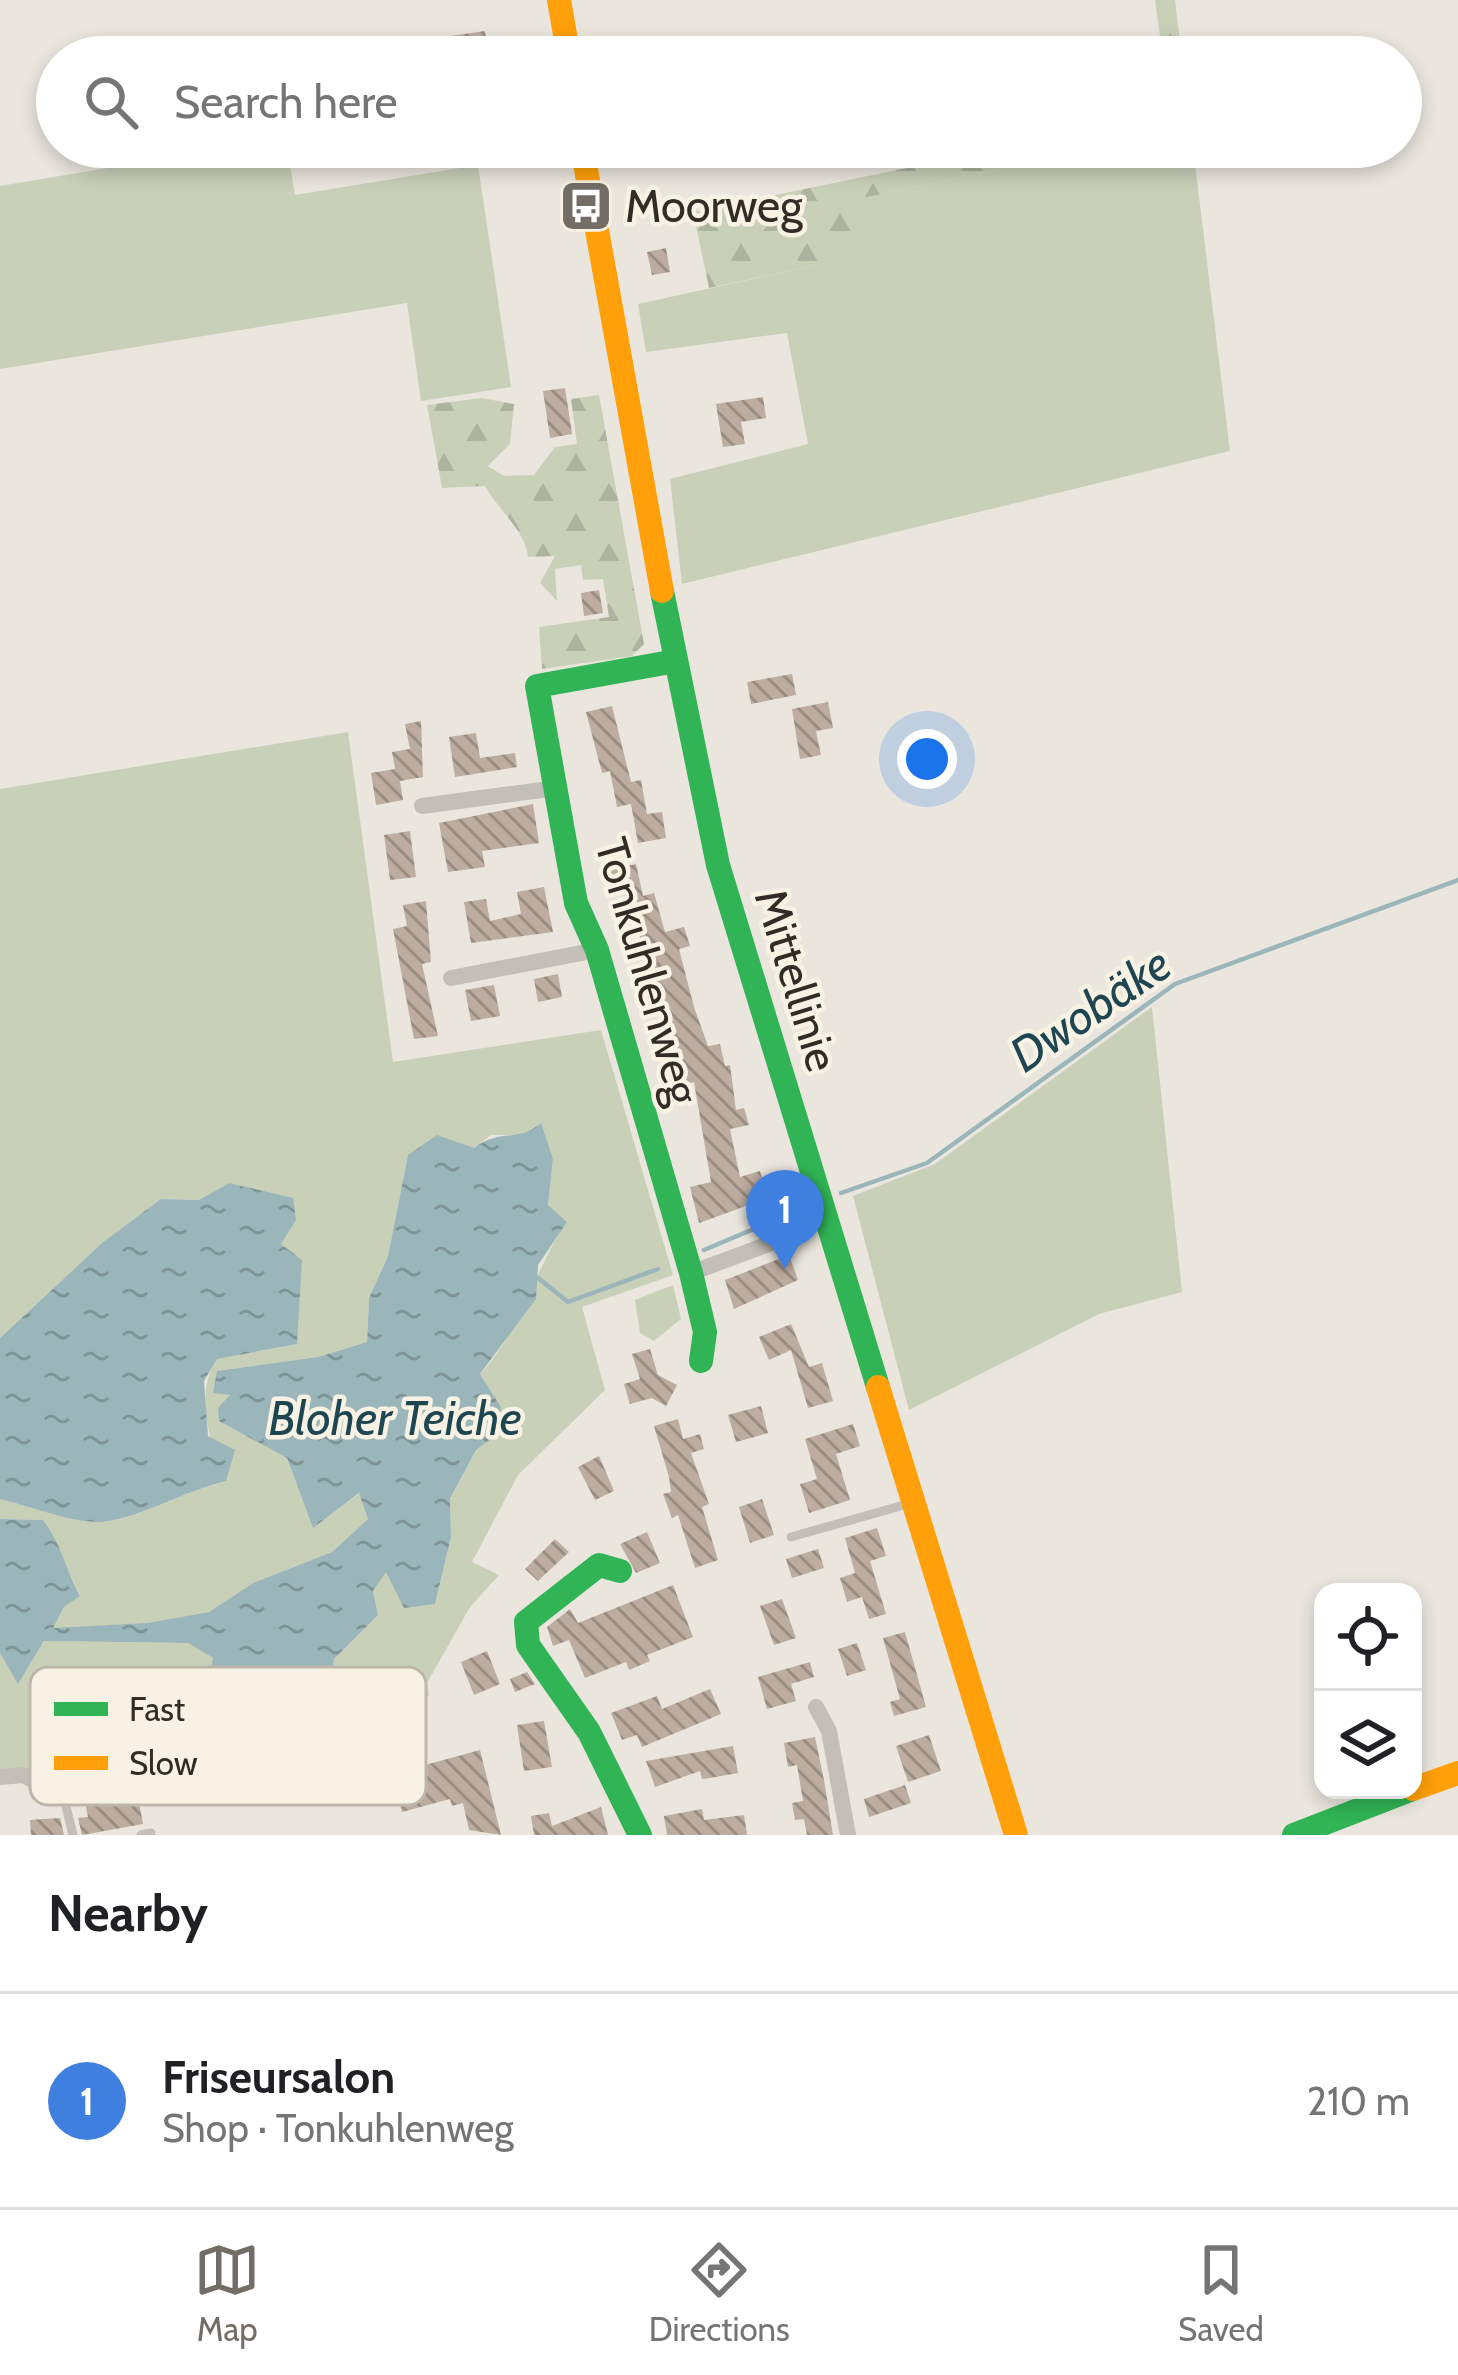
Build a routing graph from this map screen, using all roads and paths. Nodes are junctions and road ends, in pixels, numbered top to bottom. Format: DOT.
graph roads {
  1 [pos="559,0"];
  2 [pos="565,36"];
  3 [pos="587,168"];
  4 [pos="676,662"];
  5 [pos="556,788"];
  6 [pos="422,806"];
  7 [pos="597,950"];
  8 [pos="451,979"];
  9 [pos="782,1239"];
  10 [pos="691,1274"];
  11 [pos="701,1361"];
  12 [pos="916,1501"];
  13 [pos="791,1537"];
  14 [pos="620,1571"];
  15 [pos="815,1707"];
  16 [pos="1458,1773"];
  17 [pos="0,1777"];
  18 [pos="30,1778"];
  19 [pos="1422,1786"];
  20 [pos="1388,1799"];
  21 [pos="66,1805"];
  22 [pos="1017,1829"];
  23 [pos="73,1835"];
  24 [pos="640,1835"];
  25 [pos="848,1835"];
  26 [pos="1294,1835"];
  1 -- 2 [label="street"];
  3 -- 4 [label="street, Mittellinie"];
  4 -- 5 [label="street, Tonkuhlenweg"];
  4 -- 12 [label="street, Mittellinie"];
  5 -- 6 [label="street"];
  5 -- 7 [label="street, Tonkuhlenweg"];
  7 -- 8 [label="street"];
  7 -- 10 [label="street, Tonkuhlenweg"];
  9 -- 10 [label="street"];
  10 -- 11 [label="street, Tonkuhlenweg"];
  12 -- 13 [label="lane"];
  12 -- 22 [label="street, Mittellinie"];
  14 -- 24 [label="street"];
  15 -- 25 [label="street"];
  16 -- 19 [label="street"];
  17 -- 18 [label="street"];
  20 -- 26 [label="street"];
  21 -- 23 [label="lane"];
}
